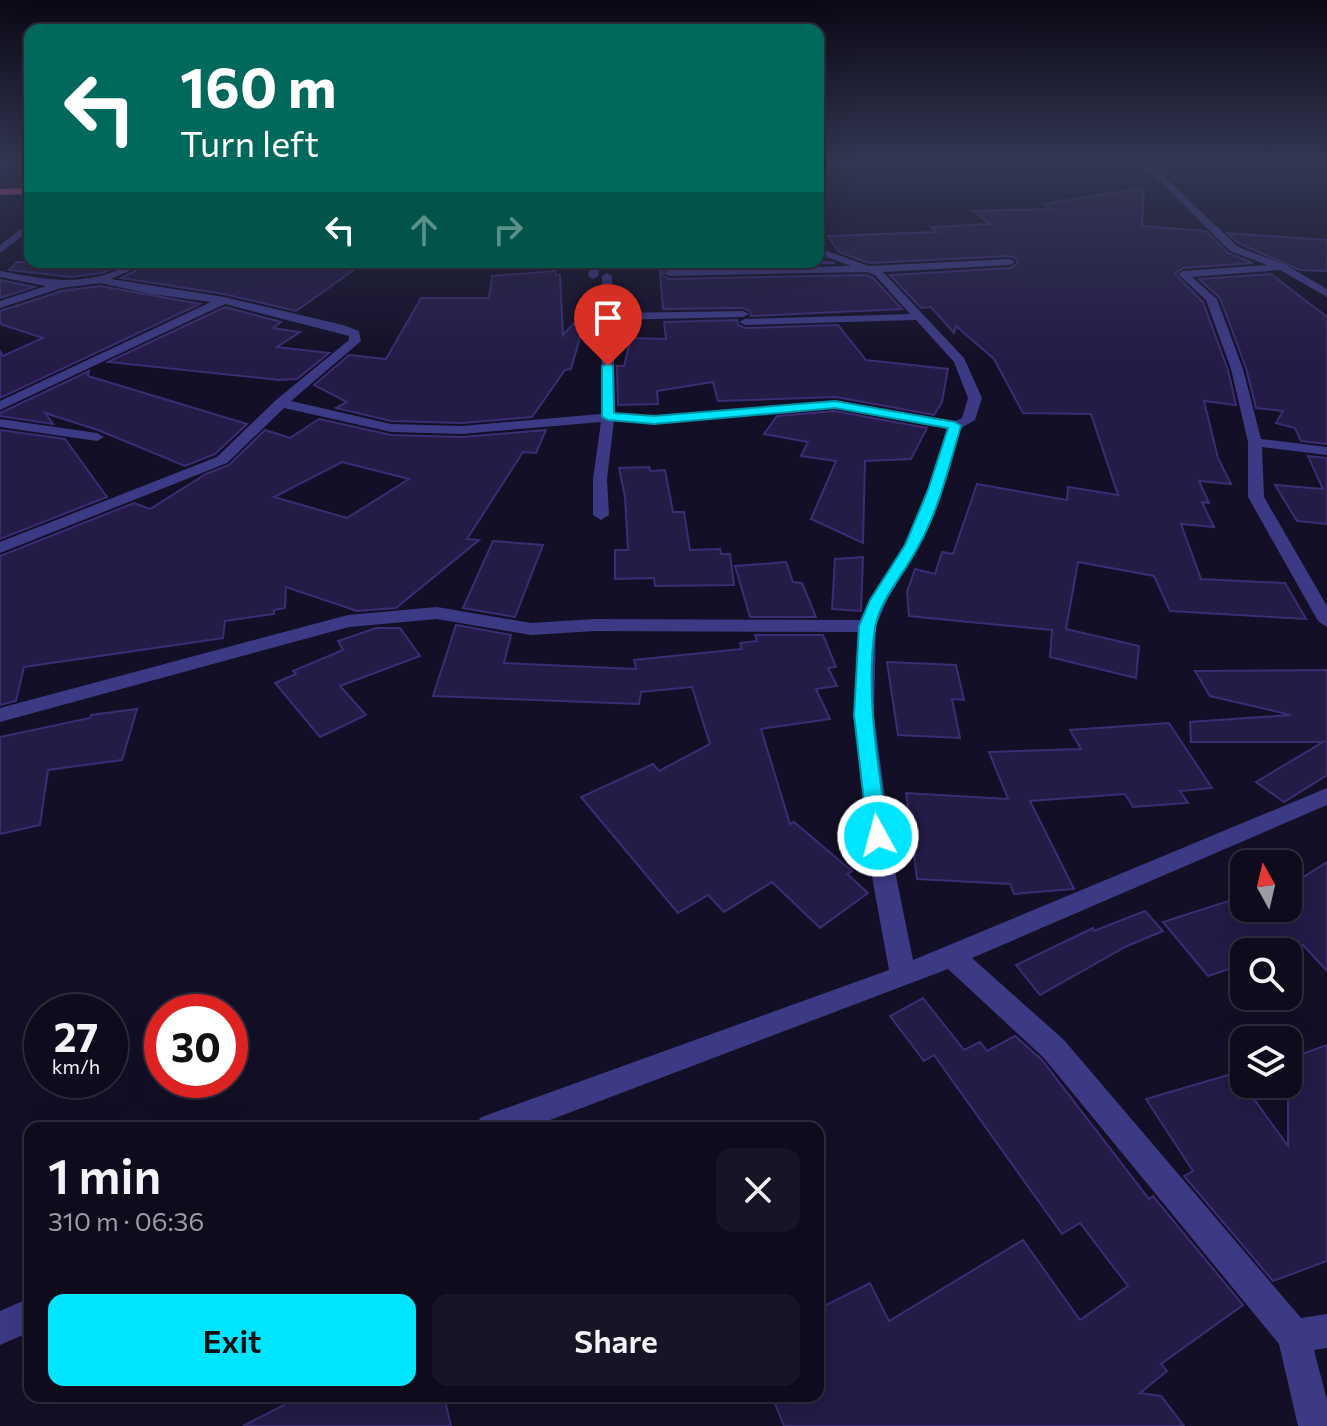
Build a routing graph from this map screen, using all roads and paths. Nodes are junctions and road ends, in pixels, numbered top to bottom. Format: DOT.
graph roads {
  1 [pos="1211,227"];
  2 [pos="24,230"];
  3 [pos="0,250"];
  4 [pos="824,253"];
  5 [pos="1010,262"];
  6 [pos="1282,267"];
  7 [pos="129,268"];
  8 [pos="598,268"];
  9 [pos="872,269"];
  10 [pos="669,273"];
  11 [pos="0,274"];
  12 [pos="100,280"];
  13 [pos="59,285"];
  14 [pos="1327,294"];
  15 [pos="224,300"];
  16 [pos="0,305"];
  17 [pos="607,316"];
  18 [pos="581,317"];
  19 [pos="917,317"];
  20 [pos="281,403"];
  21 [pos="0,406"];
  22 [pos="608,417"];
  23 [pos="0,423"];
  24 [pos="955,426"];
  25 [pos="97,437"];
  26 [pos="1255,442"];
  27 [pos="1327,451"];
  28 [pos="601,515"];
  29 [pos="0,548"];
  30 [pos="1327,621"];
  31 [pos="867,626"];
  32 [pos="0,715"];
  33 [pos="1327,796"];
  34 [pos="951,955"];
  35 [pos="903,976"];
  36 [pos="506,1122"];
  37 [pos="24,1318"];
  38 [pos="0,1328"];
  39 [pos="1310,1334"];
  40 [pos="1316,1426"];
  1 -- 6 [label="street"];
  2 -- 3 [label="street"];
  4 -- 9 [label="street"];
  5 -- 9 [label="street"];
  6 -- 14 [label="street"];
  6 -- 26 [label="street"];
  7 -- 12 [label="street"];
  8 -- 17 [label="street"];
  9 -- 10 [label="street"];
  9 -- 19 [label="street"];
  11 -- 13 [label="street"];
  12 -- 13 [label="street"];
  12 -- 15 [label="street"];
  13 -- 16 [label="street"];
  15 -- 20 [label="street"];
  15 -- 21 [label="street"];
  17 -- 18 [label="street"];
  17 -- 19 [label="street"];
  17 -- 22 [label="street"];
  19 -- 24 [label="street"];
  20 -- 22 [label="street"];
  20 -- 29 [label="street"];
  22 -- 24 [label="street"];
  22 -- 28 [label="street"];
  23 -- 25 [label="street"];
  24 -- 31 [label="street"];
  26 -- 27 [label="street"];
  26 -- 30 [label="street"];
  31 -- 32 [label="street"];
  31 -- 35 [label="street"];
  33 -- 34 [label="street"];
  34 -- 35 [label="street"];
  34 -- 39 [label="street"];
  35 -- 36 [label="street"];
  37 -- 38 [label="street"];
  39 -- 40 [label="street"];
}
